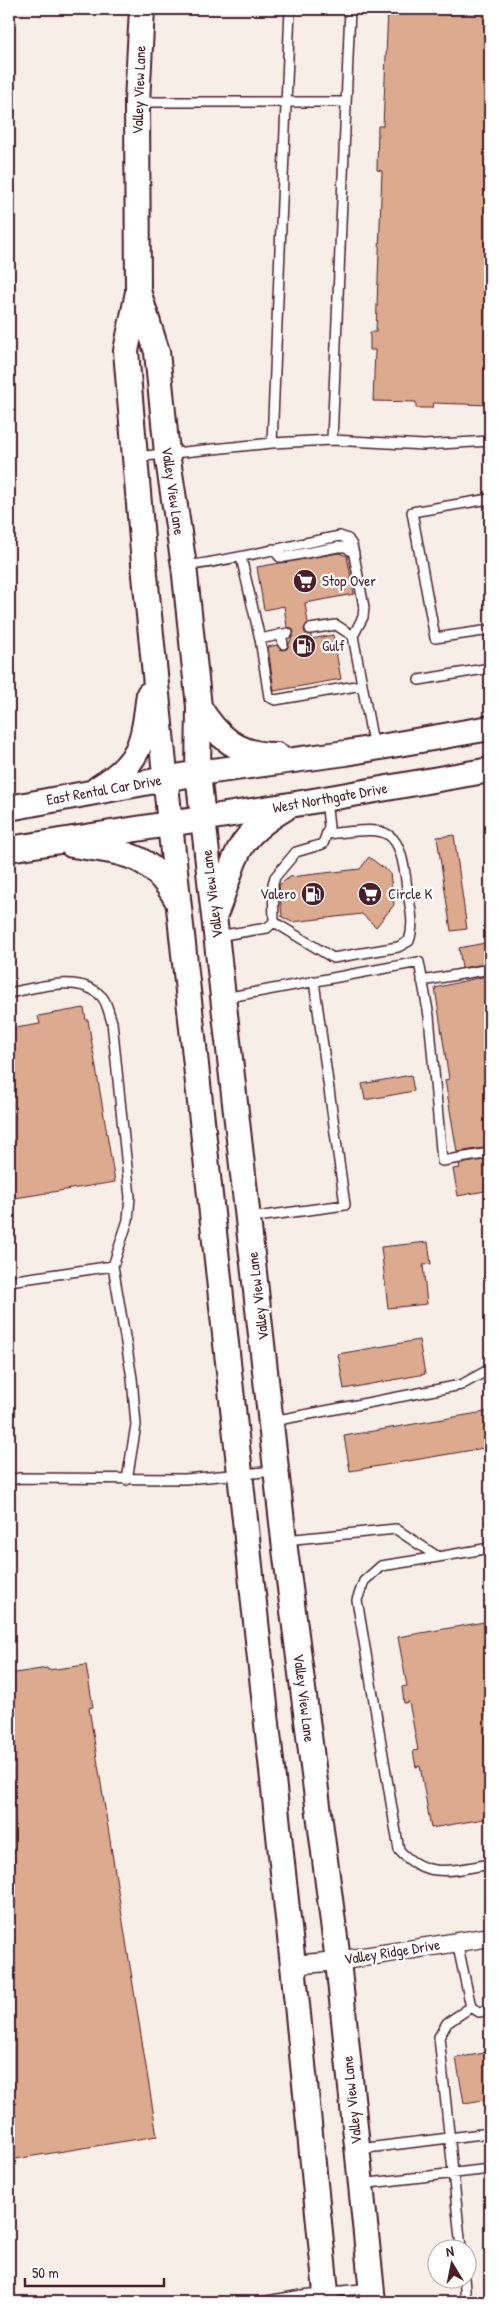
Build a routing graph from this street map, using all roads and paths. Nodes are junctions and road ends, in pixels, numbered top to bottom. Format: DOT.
graph roads {
  1 [pos="142,9"];
  2 [pos="290,9"];
  3 [pos="350,9"];
  4 [pos="286,100"];
  5 [pos="137,102"];
  6 [pos="346,102"];
  7 [pos="138,292"];
  8 [pos="332,440"];
  9 [pos="490,441"];
  10 [pos="272,443"];
  11 [pos="167,453"];
  12 [pos="135,457"];
  13 [pos="490,501"];
  14 [pos="241,557"];
  15 [pos="184,566"];
  16 [pos="490,630"];
  17 [pos="353,636"];
  18 [pos="318,638"];
  19 [pos="260,639"];
  20 [pos="283,644"];
  21 [pos="154,660"];
  22 [pos="490,668"];
  23 [pos="419,680"];
  24 [pos="326,682"];
  25 [pos="362,685"];
  26 [pos="291,688"];
  27 [pos="327,692"];
  28 [pos="293,698"];
  29 [pos="199,707"];
  30 [pos="490,728"];
  31 [pos="374,748"];
  32 [pos="346,753"];
  33 [pos="490,770"];
  34 [pos="198,773"];
  35 [pos="166,779"];
  36 [pos="91,793"];
  37 [pos="326,799"];
  38 [pos="290,805"];
  39 [pos="9,808"];
  40 [pos="203,818"];
  41 [pos="170,824"];
  42 [pos="328,834"];
  43 [pos="53,842"];
  44 [pos="9,849"];
  45 [pos="179,905"];
  46 [pos="274,922"];
  47 [pos="215,926"];
  48 [pos="490,969"];
  49 [pos="314,981"];
  50 [pos="422,981"];
  51 [pos="9,993"];
  52 [pos="224,998"];
  53 [pos="490,1153"];
  54 [pos="249,1218"];
  55 [pos="113,1266"];
  56 [pos="9,1281"];
  57 [pos="490,1369"];
  58 [pos="272,1421"];
  59 [pos="278,1470"];
  60 [pos="239,1475"];
  61 [pos="9,1480"];
  62 [pos="128,1480"];
  63 [pos="285,1540"];
  64 [pos="490,1548"];
  65 [pos="438,1557"];
  66 [pos="490,1864"];
  67 [pos="490,1937"];
  68 [pos="458,1942"];
  69 [pos="338,1961"];
  70 [pos="293,1965"];
  71 [pos="471,2007"];
  72 [pos="490,2010"];
  73 [pos="490,2133"];
  74 [pos="449,2138"];
  75 [pos="357,2150"];
  76 [pos="490,2169"];
  77 [pos="453,2173"];
  78 [pos="360,2184"];
  79 [pos="460,2238"];
  80 [pos="465,2288"];
  81 [pos="372,2295"];
  82 [pos="326,2297"];
  83 [pos="261,2302"];
  84 [pos="466,2302"];
  1 -- 5 [label="main road, Valley View Lane"];
  2 -- 4 [label="lane"];
  3 -- 6 [label="lane"];
  4 -- 5 [label="lane"];
  4 -- 6 [label="lane"];
  4 -- 10 [label="lane"];
  5 -- 7 [label="main road, Valley View Lane"];
  6 -- 8 [label="lane"];
  7 -- 11 [label="main road, Valley View Lane"];
  7 -- 12 [label="main road, Valley View Lane"];
  8 -- 9 [label="lane"];
  8 -- 10 [label="lane"];
  10 -- 11 [label="lane"];
  11 -- 12 [label="lane"];
  11 -- 15 [label="main road, Valley View Lane"];
  12 -- 21 [label="main road, Valley View Lane"];
  13 -- 16 [label="lane"];
  14 -- 15 [label="lane"];
  14 -- 17 [label="lane"];
  14 -- 19 [label="lane"];
  15 -- 29 [label="main road, Valley View Lane"];
  17 -- 18 [label="lane"];
  17 -- 25 [label="lane"];
  19 -- 20 [label="lane"];
  19 -- 28 [label="lane"];
  21 -- 35 [label="main road, Valley View Lane"];
  21 -- 36 [label="main road"];
  22 -- 23 [label="lane"];
  24 -- 27 [label="lane"];
  25 -- 27 [label="lane"];
  25 -- 31 [label="lane"];
  26 -- 28 [label="lane"];
  27 -- 28 [label="lane"];
  29 -- 32 [label="main road"];
  29 -- 34 [label="main road, Valley View Lane"];
  30 -- 31 [label="main road"];
  31 -- 32 [label="main road"];
  32 -- 34 [label="main road"];
  33 -- 37 [label="main road, West Northgate Drive"];
  34 -- 35 [label="main road, East Rental Car Drive"];
  34 -- 40 [label="main road, Valley View Lane"];
  35 -- 36 [label="main road, East Rental Car Drive"];
  35 -- 41 [label="main road, Valley View Lane"];
  36 -- 39 [label="main road, East Rental Car Drive"];
  37 -- 38 [label="main road, West Northgate Drive"];
  37 -- 42 [label="lane"];
  38 -- 40 [label="main road, West Northgate Drive"];
  38 -- 47 [label="main road"];
  40 -- 41 [label="main road, West Northgate Drive"];
  40 -- 47 [label="main road, Valley View Lane"];
  41 -- 43 [label="main road"];
  41 -- 45 [label="main road, Valley View Lane"];
  42 -- 46 [label="lane"];
  42 -- 46 [label="lane"];
  43 -- 44 [label="main road"];
  43 -- 45 [label="main road"];
  45 -- 60 [label="main road, Valley View Lane"];
  46 -- 47 [label="lane"];
  47 -- 52 [label="main road, Valley View Lane"];
  48 -- 50 [label="lane"];
  49 -- 50 [label="lane"];
  49 -- 52 [label="lane"];
  49 -- 54 [label="lane"];
  50 -- 53 [label="lane"];
  51 -- 55 [label="lane"];
  52 -- 54 [label="main road, Valley View Lane"];
  54 -- 58 [label="main road, Valley View Lane"];
  55 -- 56 [label="lane"];
  55 -- 62 [label="lane"];
  57 -- 58 [label="lane"];
  58 -- 59 [label="main road, Valley View Lane"];
  59 -- 60 [label="lane"];
  59 -- 63 [label="main road, Valley View Lane"];
  60 -- 62 [label="lane"];
  60 -- 70 [label="main road, Valley View Lane"];
  61 -- 62 [label="lane"];
  63 -- 65 [label="lane"];
  63 -- 69 [label="main road, Valley View Lane"];
  64 -- 65 [label="lane"];
  65 -- 66 [label="lane"];
  67 -- 68 [label="street, Valley Ridge Drive"];
  68 -- 69 [label="street, Valley Ridge Drive"];
  68 -- 71 [label="lane"];
  69 -- 70 [label="street, Valley Ridge Drive"];
  69 -- 75 [label="main road, Valley View Lane"];
  70 -- 82 [label="main road, Valley View Lane"];
  71 -- 72 [label="lane"];
  71 -- 74 [label="lane"];
  73 -- 74 [label="lane"];
  74 -- 75 [label="lane"];
  74 -- 77 [label="lane"];
  75 -- 78 [label="main road, Valley View Lane"];
  76 -- 77 [label="lane"];
  77 -- 78 [label="lane"];
  77 -- 79 [label="lane"];
  78 -- 81 [label="main road, Valley View Lane"];
  80 -- 84 [label="lane"];
  81 -- 82 [label="lane"];
  82 -- 83 [label="lane"];
}
